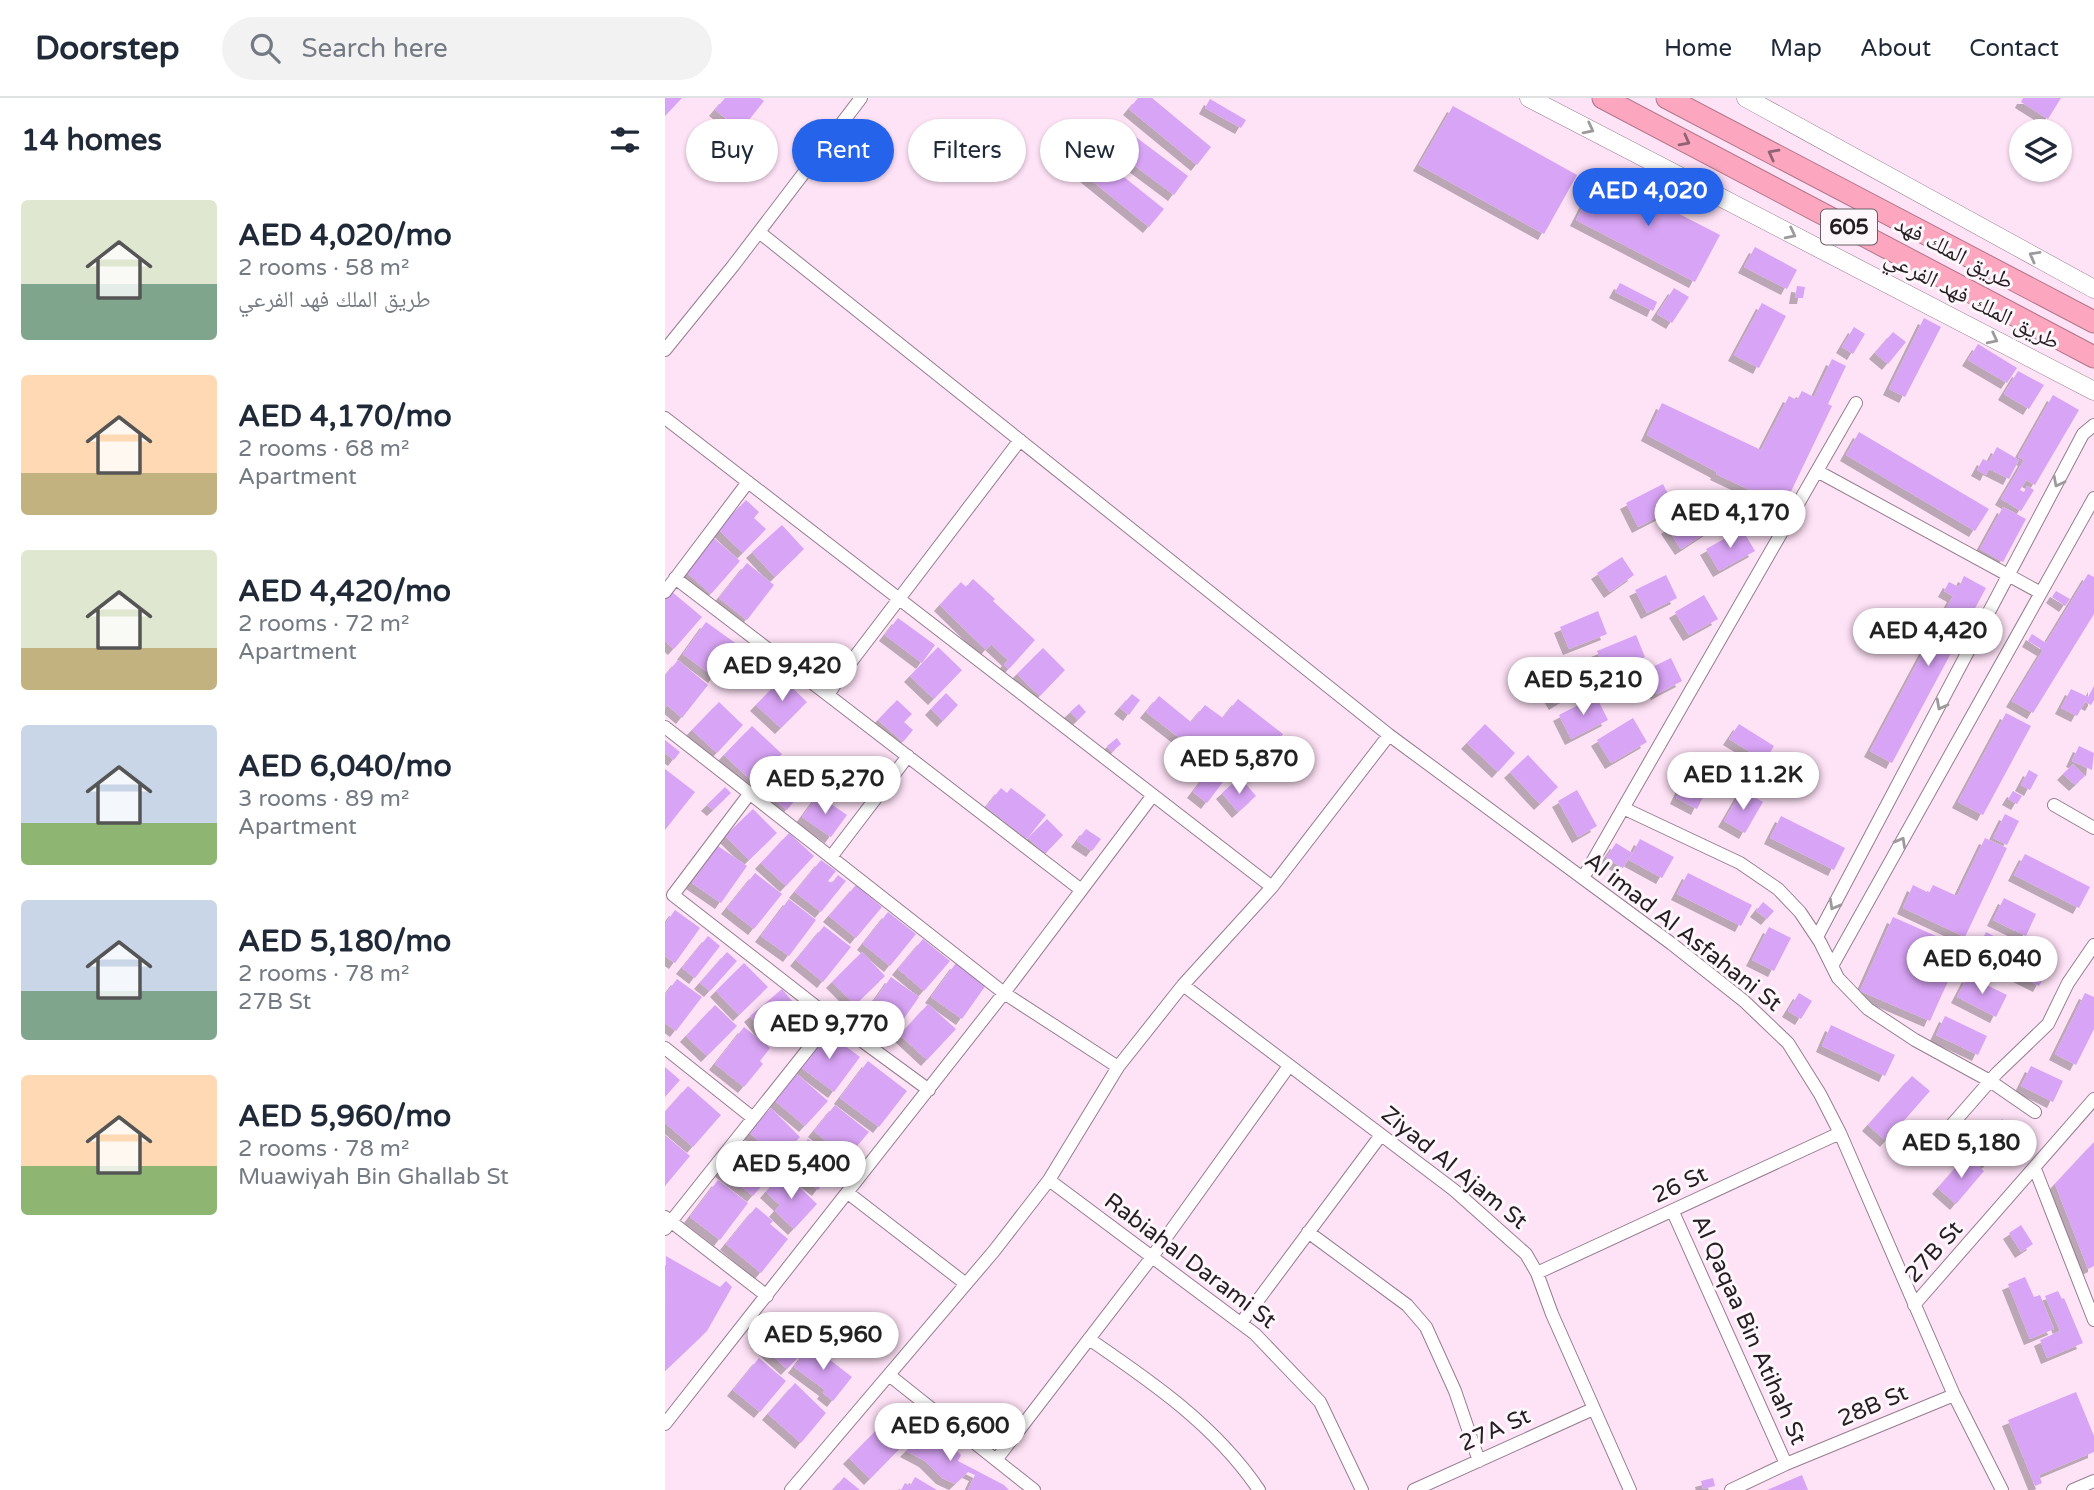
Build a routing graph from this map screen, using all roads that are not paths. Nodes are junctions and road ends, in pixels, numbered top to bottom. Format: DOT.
graph roads {
  1 [pos="861,98"];
  2 [pos="1529,98"];
  3 [pos="1603,98"];
  4 [pos="1667,98"];
  5 [pos="1746,98"];
  6 [pos="759,232"];
  7 [pos="2094,289"];
  8 [pos="2094,322"];
  9 [pos="670,331"];
  10 [pos="665,349"];
  11 [pos="2094,357"];
  12 [pos="2094,391"];
  13 [pos="1856,403"];
  14 [pos="665,418"];
  15 [pos="2094,425"];
  16 [pos="1020,440"];
  17 [pos="1817,471"];
  18 [pos="748,482"];
  19 [pos="2094,498"];
  20 [pos="2010,576"];
  21 [pos="675,578"];
  22 [pos="665,592"];
  23 [pos="2041,593"];
  24 [pos="899,599"];
  25 [pos="828,695"];
  26 [pos="665,727"];
  27 [pos="1389,735"];
  28 [pos="908,756"];
  29 [pos="750,793"];
  30 [pos="1153,794"];
  31 [pos="2054,805"];
  32 [pos="1623,807"];
  33 [pos="2094,828"];
  34 [pos="831,857"];
  35 [pos="1583,878"];
  36 [pos="1272,887"];
  37 [pos="1080,889"];
  38 [pos="669,900"];
  39 [pos="1817,937"];
  40 [pos="2094,945"];
  41 [pos="1832,966"];
  42 [pos="1182,985"];
  43 [pos="1004,993"];
  44 [pos="832,1019"];
  45 [pos="665,1048"];
  46 [pos="1290,1066"];
  47 [pos="1118,1067"];
  48 [pos="1990,1081"];
  49 [pos="929,1090"];
  50 [pos="2094,1099"];
  51 [pos="2035,1112"];
  52 [pos="753,1118"];
  53 [pos="1840,1133"];
  54 [pos="1381,1135"];
  55 [pos="1929,1152"];
  56 [pos="2035,1169"];
  57 [pos="1048,1180"];
  58 [pos="848,1193"];
  59 [pos="1673,1212"];
  60 [pos="667,1222"];
  61 [pos="1308,1232"];
  62 [pos="1152,1257"];
  63 [pos="1537,1273"];
  64 [pos="966,1284"];
  65 [pos="2089,1292"];
  66 [pos="767,1296"];
  67 [pos="1915,1305"];
  68 [pos="2094,1320"];
  69 [pos="1241,1323"];
  70 [pos="1089,1339"];
  71 [pos="889,1374"];
  72 [pos="1954,1395"];
  73 [pos="1593,1409"];
  74 [pos="665,1424"];
  75 [pos="996,1460"];
  76 [pos="1479,1461"];
  77 [pos="1786,1464"];
  78 [pos="2094,1480"];
  79 [pos="791,1490"];
  80 [pos="1034,1490"];
  81 [pos="1259,1490"];
  82 [pos="1362,1490"];
  83 [pos="1415,1490"];
  84 [pos="1630,1490"];
  85 [pos="1731,1490"];
  86 [pos="2002,1490"];
  87 [pos="2073,1490"];
  1 -- 6 [label="street"];
  2 -- 12 [label="main road, طريق الملك فهد الفرعي, one-way"];
  3 -- 11 [label="highway, طريق الملك فهد / 605, one-way"];
  8 -- 4 [label="highway, طريق الملك فهد / 605, one-way"];
  7 -- 5 [label="main road, one-way"];
  6 -- 9 [label="street"];
  6 -- 16 [label="street, Al imad Al Asfahani St"];
  9 -- 10 [label="street"];
  13 -- 17 [label="street"];
  14 -- 18 [label="street"];
  15 -- 20 [label="street, one-way"];
  16 -- 24 [label="street"];
  16 -- 27 [label="street, Al imad Al Asfahani St"];
  17 -- 20 [label="street"];
  17 -- 32 [label="street"];
  18 -- 21 [label="street"];
  18 -- 24 [label="street"];
  19 -- 23 [label="street"];
  20 -- 23 [label="street"];
  20 -- 39 [label="street, one-way"];
  21 -- 22 [label="street"];
  21 -- 25 [label="street"];
  41 -- 23 [label="street, one-way"];
  24 -- 25 [label="street"];
  24 -- 30 [label="street"];
  25 -- 28 [label="street"];
  26 -- 29 [label="street"];
  27 -- 35 [label="street, Al imad Al Asfahani St"];
  27 -- 36 [label="street"];
  28 -- 34 [label="street"];
  28 -- 37 [label="street"];
  29 -- 34 [label="street"];
  29 -- 38 [label="street"];
  30 -- 36 [label="street"];
  30 -- 37 [label="street"];
  31 -- 33 [label="street"];
  32 -- 35 [label="street"];
  32 -- 39 [label="street"];
  34 -- 43 [label="street"];
  35 -- 53 [label="street, Al imad Al Asfahani St"];
  36 -- 42 [label="street"];
  37 -- 43 [label="street"];
  38 -- 44 [label="street"];
  39 -- 41 [label="street"];
  40 -- 48 [label="street"];
  41 -- 48 [label="street"];
  42 -- 46 [label="street, Ziyad Al Ajam St"];
  42 -- 47 [label="street"];
  43 -- 47 [label="street"];
  43 -- 49 [label="street"];
  44 -- 49 [label="street"];
  44 -- 52 [label="street"];
  45 -- 52 [label="street"];
  46 -- 54 [label="street, Ziyad Al Ajam St"];
  46 -- 62 [label="street"];
  47 -- 57 [label="street"];
  48 -- 51 [label="street"];
  48 -- 55 [label="street"];
  49 -- 58 [label="street"];
  50 -- 56 [label="street, 27B St"];
  52 -- 60 [label="street"];
  53 -- 59 [label="street, 26 St"];
  53 -- 67 [label="street, Al imad Al Asfahani St"];
  54 -- 61 [label="street"];
  54 -- 63 [label="street, Ziyad Al Ajam St"];
  56 -- 65 [label="street"];
  56 -- 67 [label="street, 27B St"];
  57 -- 62 [label="street, Rabiahal Darami St"];
  57 -- 64 [label="street"];
  58 -- 64 [label="street"];
  58 -- 66 [label="street"];
  59 -- 63 [label="street, 26 St"];
  59 -- 77 [label="street, Al Qaqaa Bin Atihah St"];
  60 -- 66 [label="street"];
  61 -- 69 [label="street"];
  61 -- 76 [label="street"];
  62 -- 69 [label="street, Rabiahal Darami St"];
  62 -- 70 [label="street"];
  63 -- 73 [label="street, Ziyad Al Ajam St"];
  64 -- 71 [label="street"];
  65 -- 68 [label="street"];
  66 -- 74 [label="street"];
  67 -- 72 [label="street, Al imad Al Asfahani St"];
  69 -- 82 [label="street, Rabiahal Darami St"];
  70 -- 75 [label="street"];
  70 -- 81 [label="street"];
  71 -- 75 [label="street"];
  71 -- 79 [label="street"];
  72 -- 77 [label="street, 28B St"];
  72 -- 86 [label="street, Al imad Al Asfahani St"];
  73 -- 76 [label="street, 27A St"];
  73 -- 84 [label="street, Ziyad Al Ajam St"];
  75 -- 80 [label="street"];
  76 -- 83 [label="street, 27A St"];
  77 -- 85 [label="street, 28B St"];
  78 -- 87 [label="street"];
}
